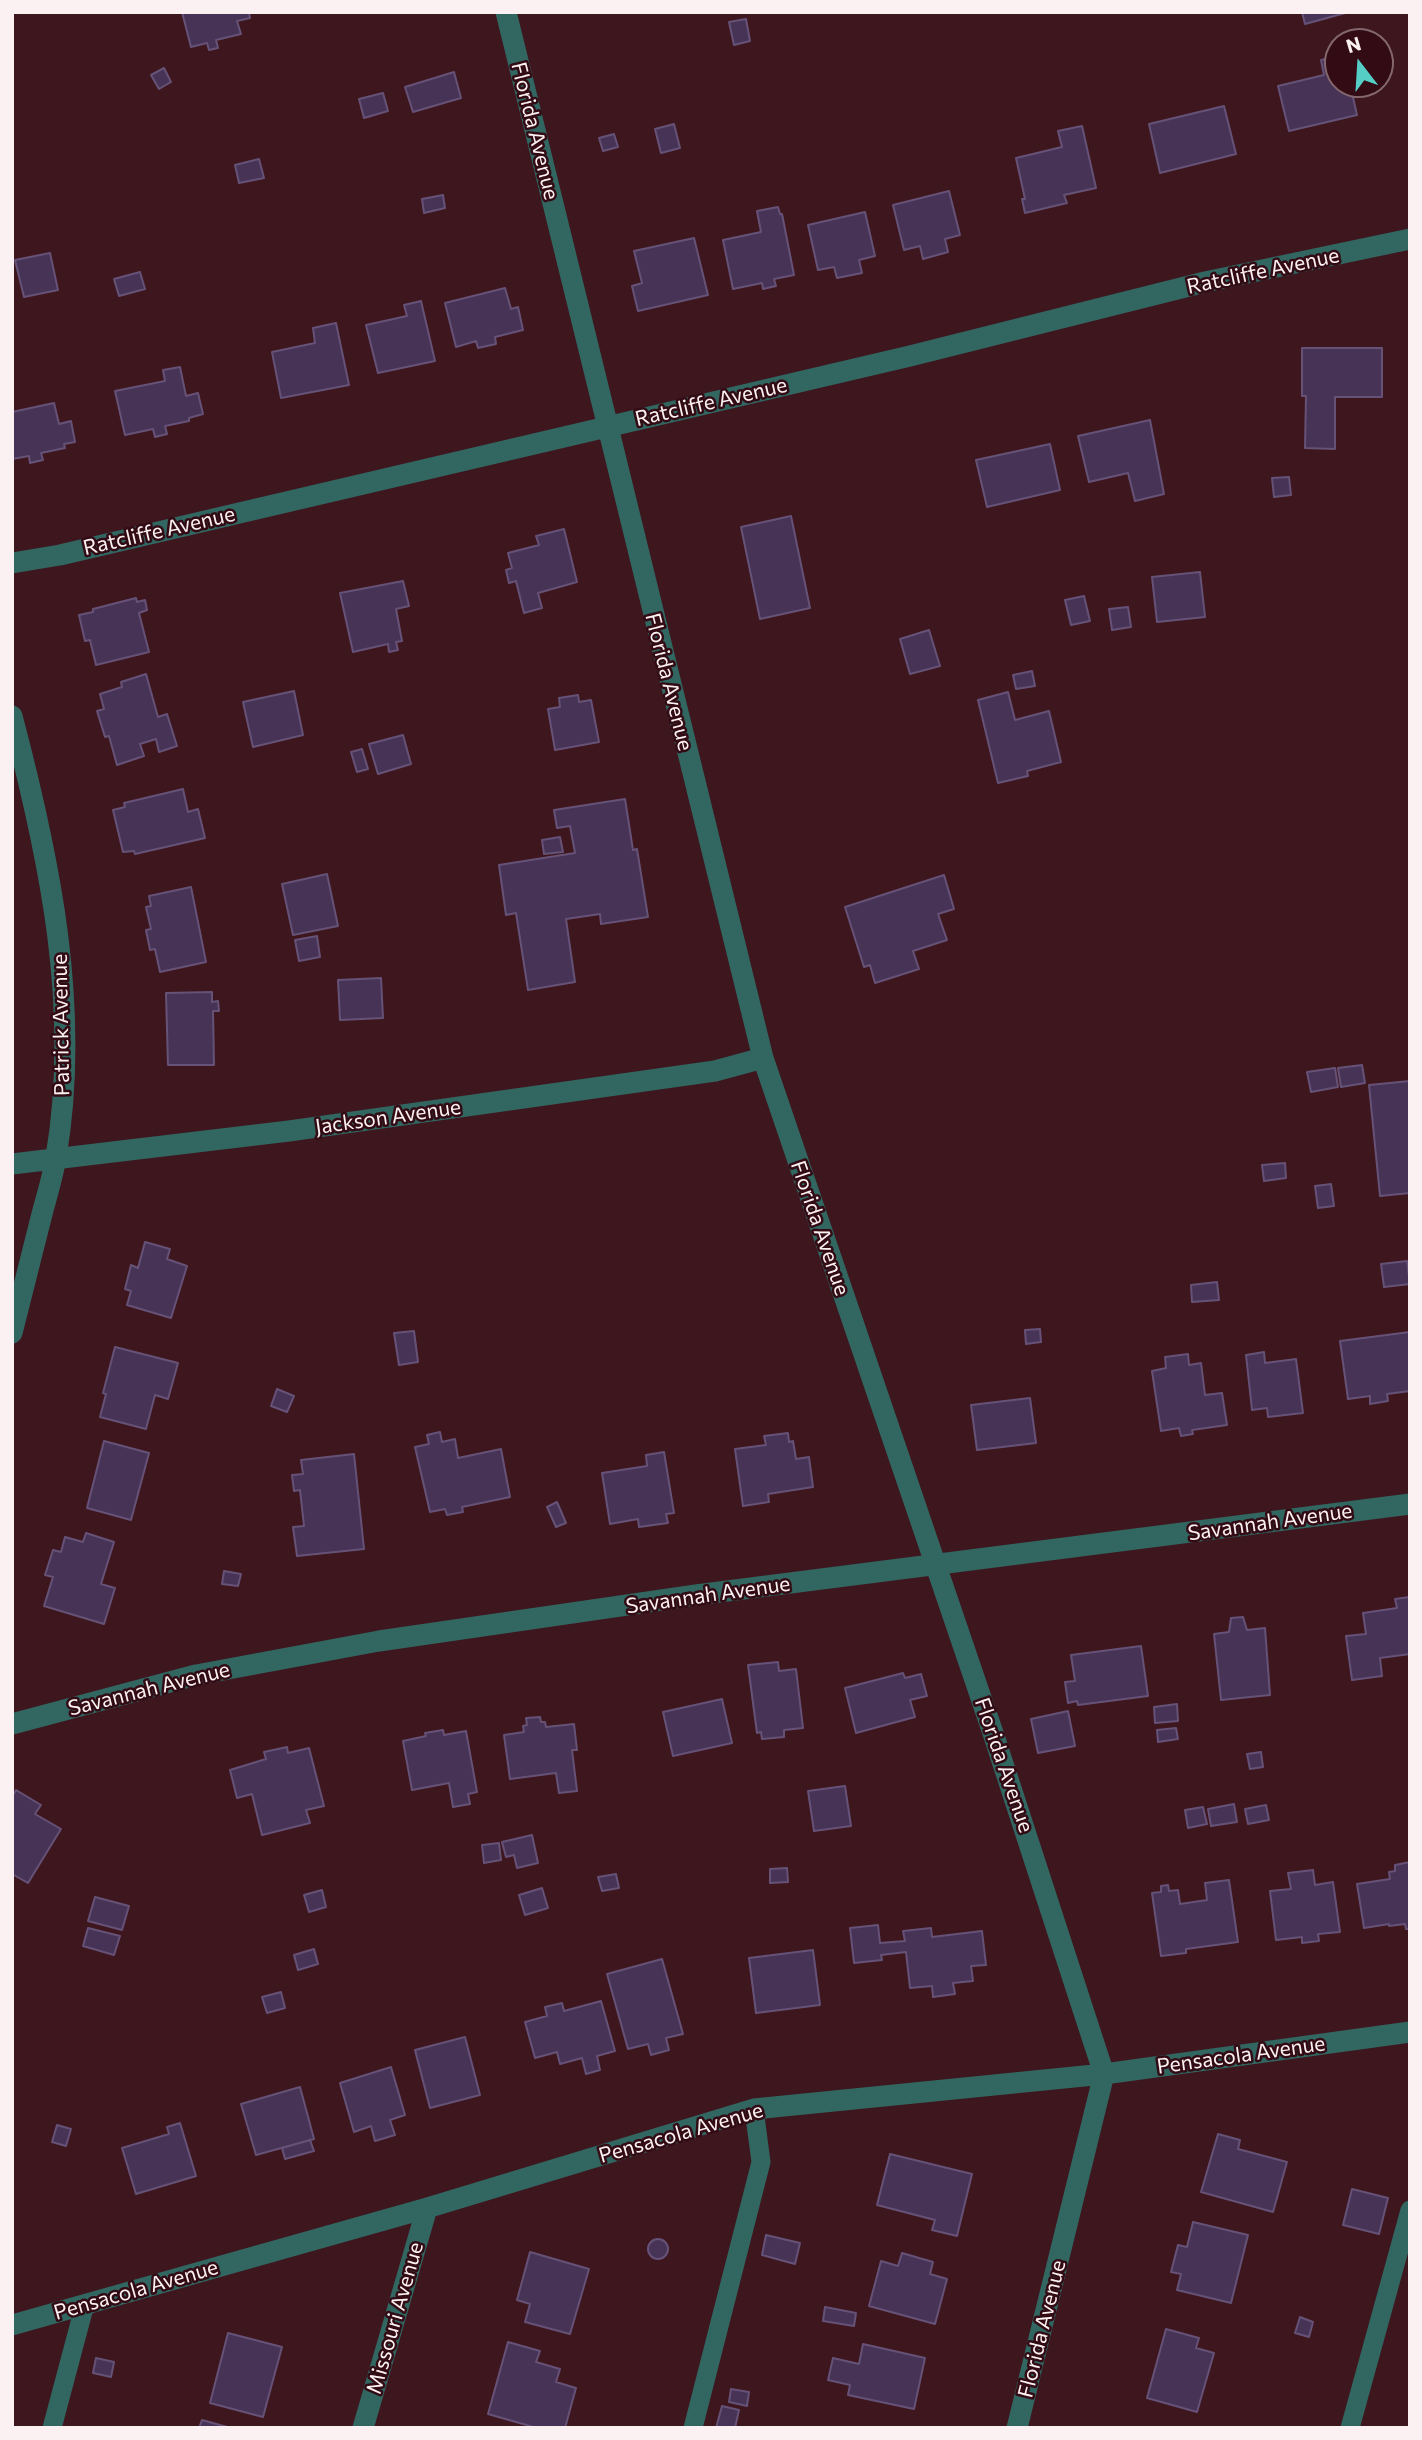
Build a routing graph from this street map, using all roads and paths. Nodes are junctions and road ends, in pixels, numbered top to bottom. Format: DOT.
graph roads {
  1 [pos="506,12"];
  2 [pos="1410,239"];
  3 [pos="607,426"];
  4 [pos="12,563"];
  5 [pos="12,716"];
  6 [pos="763,1058"];
  7 [pos="56,1159"];
  8 [pos="12,1164"];
  9 [pos="12,1333"];
  10 [pos="1410,1504"];
  11 [pos="935,1566"];
  12 [pos="12,1724"];
  13 [pos="1410,2032"];
  14 [pos="1104,2074"];
  15 [pos="754,2109"];
  16 [pos="428,2208"];
  17 [pos="1410,2210"];
  18 [pos="85,2304"];
  19 [pos="12,2325"];
  20 [pos="52,2428"];
  21 [pos="363,2428"];
  22 [pos="694,2428"];
  23 [pos="1017,2428"];
  24 [pos="1350,2428"];
  1 -- 3 [label="street, Florida Avenue"];
  2 -- 3 [label="street, Ratcliffe Avenue"];
  3 -- 4 [label="street, Ratcliffe Avenue"];
  3 -- 6 [label="street, Florida Avenue"];
  5 -- 7 [label="street, Patrick Avenue"];
  6 -- 7 [label="street, Jackson Avenue"];
  6 -- 11 [label="street, Florida Avenue"];
  7 -- 8 [label="street, Jackson Avenue"];
  7 -- 9 [label="street, Patrick Avenue"];
  10 -- 11 [label="street, Savannah Avenue"];
  11 -- 12 [label="street, Savannah Avenue"];
  11 -- 14 [label="street, Florida Avenue"];
  13 -- 14 [label="street, Pensacola Avenue"];
  14 -- 15 [label="street, Pensacola Avenue"];
  14 -- 23 [label="street, Florida Avenue"];
  15 -- 16 [label="street, Pensacola Avenue"];
  15 -- 22 [label="lane"];
  16 -- 18 [label="street, Pensacola Avenue"];
  16 -- 21 [label="street, Missouri Avenue"];
  17 -- 24 [label="lane"];
  18 -- 19 [label="street, Pensacola Avenue"];
  18 -- 20 [label="lane"];
}
